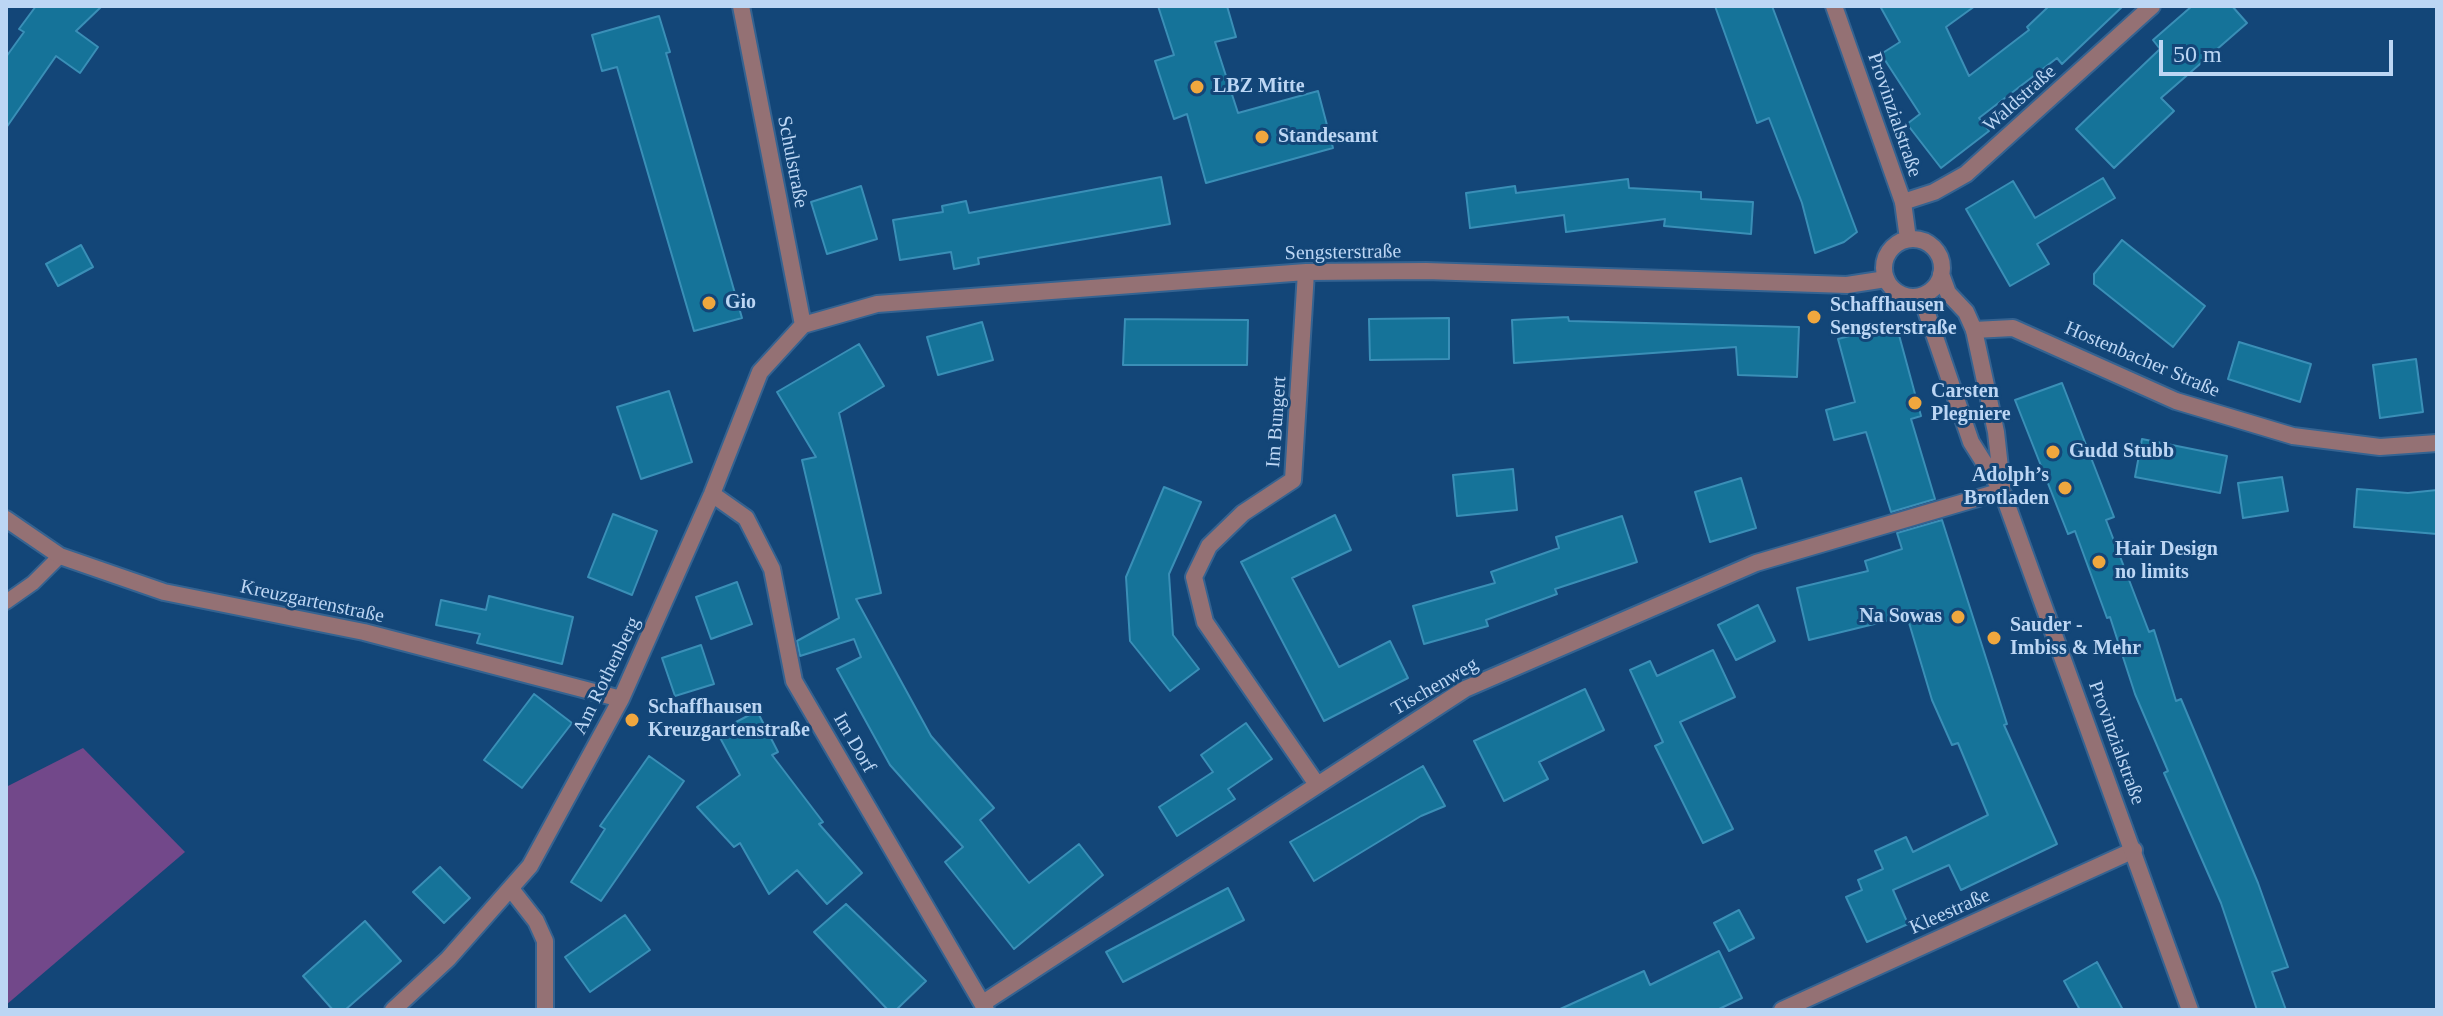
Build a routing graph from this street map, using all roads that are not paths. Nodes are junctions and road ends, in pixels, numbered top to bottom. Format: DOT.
graph roads {
  1 [pos="741,6"];
  2 [pos="1834,6"];
  3 [pos="2152,6"];
  4 [pos="1903,202"];
  5 [pos="1908,239"];
  6 [pos="1306,272"];
  7 [pos="1941,274"];
  8 [pos="1886,279"];
  9 [pos="1921,296"];
  10 [pos="803,325"];
  11 [pos="1974,330"];
  12 [pos="2437,443"];
  13 [pos="2002,491"];
  14 [pos="712,494"];
  15 [pos="6,519"];
  16 [pos="60,556"];
  17 [pos="6,602"];
  18 [pos="621,699"];
  19 [pos="1316,783"];
  20 [pos="2134,850"];
  21 [pos="511,889"];
  22 [pos="985,1007"];
  23 [pos="393,1010"];
  24 [pos="545,1010"];
  25 [pos="1782,1010"];
  26 [pos="2190,1010"];
  1 -- 10 [label="street, Schulstraße"];
  2 -- 4 [label="street, Provinzialstraße"];
  3 -- 4 [label="street, Waldstraße"];
  4 -- 5 [label="street, Provinzialstraße"];
  5 -- 7 [label="street, Provinzialstraße"];
  5 -- 8 [label="street"];
  6 -- 8 [label="street, Sengsterstraße"];
  6 -- 10 [label="street, Sengsterstraße"];
  6 -- 19 [label="street, Im Bungert"];
  7 -- 9 [label="street"];
  7 -- 11 [label="street, Provinzialstraße"];
  8 -- 9 [label="street"];
  9 -- 13 [label="street, Provinzialstraße"];
  10 -- 14 [label="street, Am Rothenberg"];
  11 -- 12 [label="street, Hostenbacher Straße"];
  11 -- 13 [label="street, Provinzialstraße"];
  13 -- 19 [label="street, Tischenweg"];
  13 -- 20 [label="street, Provinzialstraße"];
  14 -- 18 [label="street, Am Rothenberg"];
  14 -- 22 [label="street, Im Dorf"];
  15 -- 16 [label="street, Kreuzgartenstraße"];
  16 -- 17 [label="lane"];
  16 -- 18 [label="street, Kreuzgartenstraße"];
  18 -- 21 [label="street, Am Rothenberg"];
  19 -- 22 [label="street, Tischenweg"];
  20 -- 25 [label="street, Kleestraße"];
  20 -- 26 [label="street, Provinzialstraße"];
  21 -- 23 [label="street, Am Rothenberg"];
  21 -- 24 [label="street"];
}
